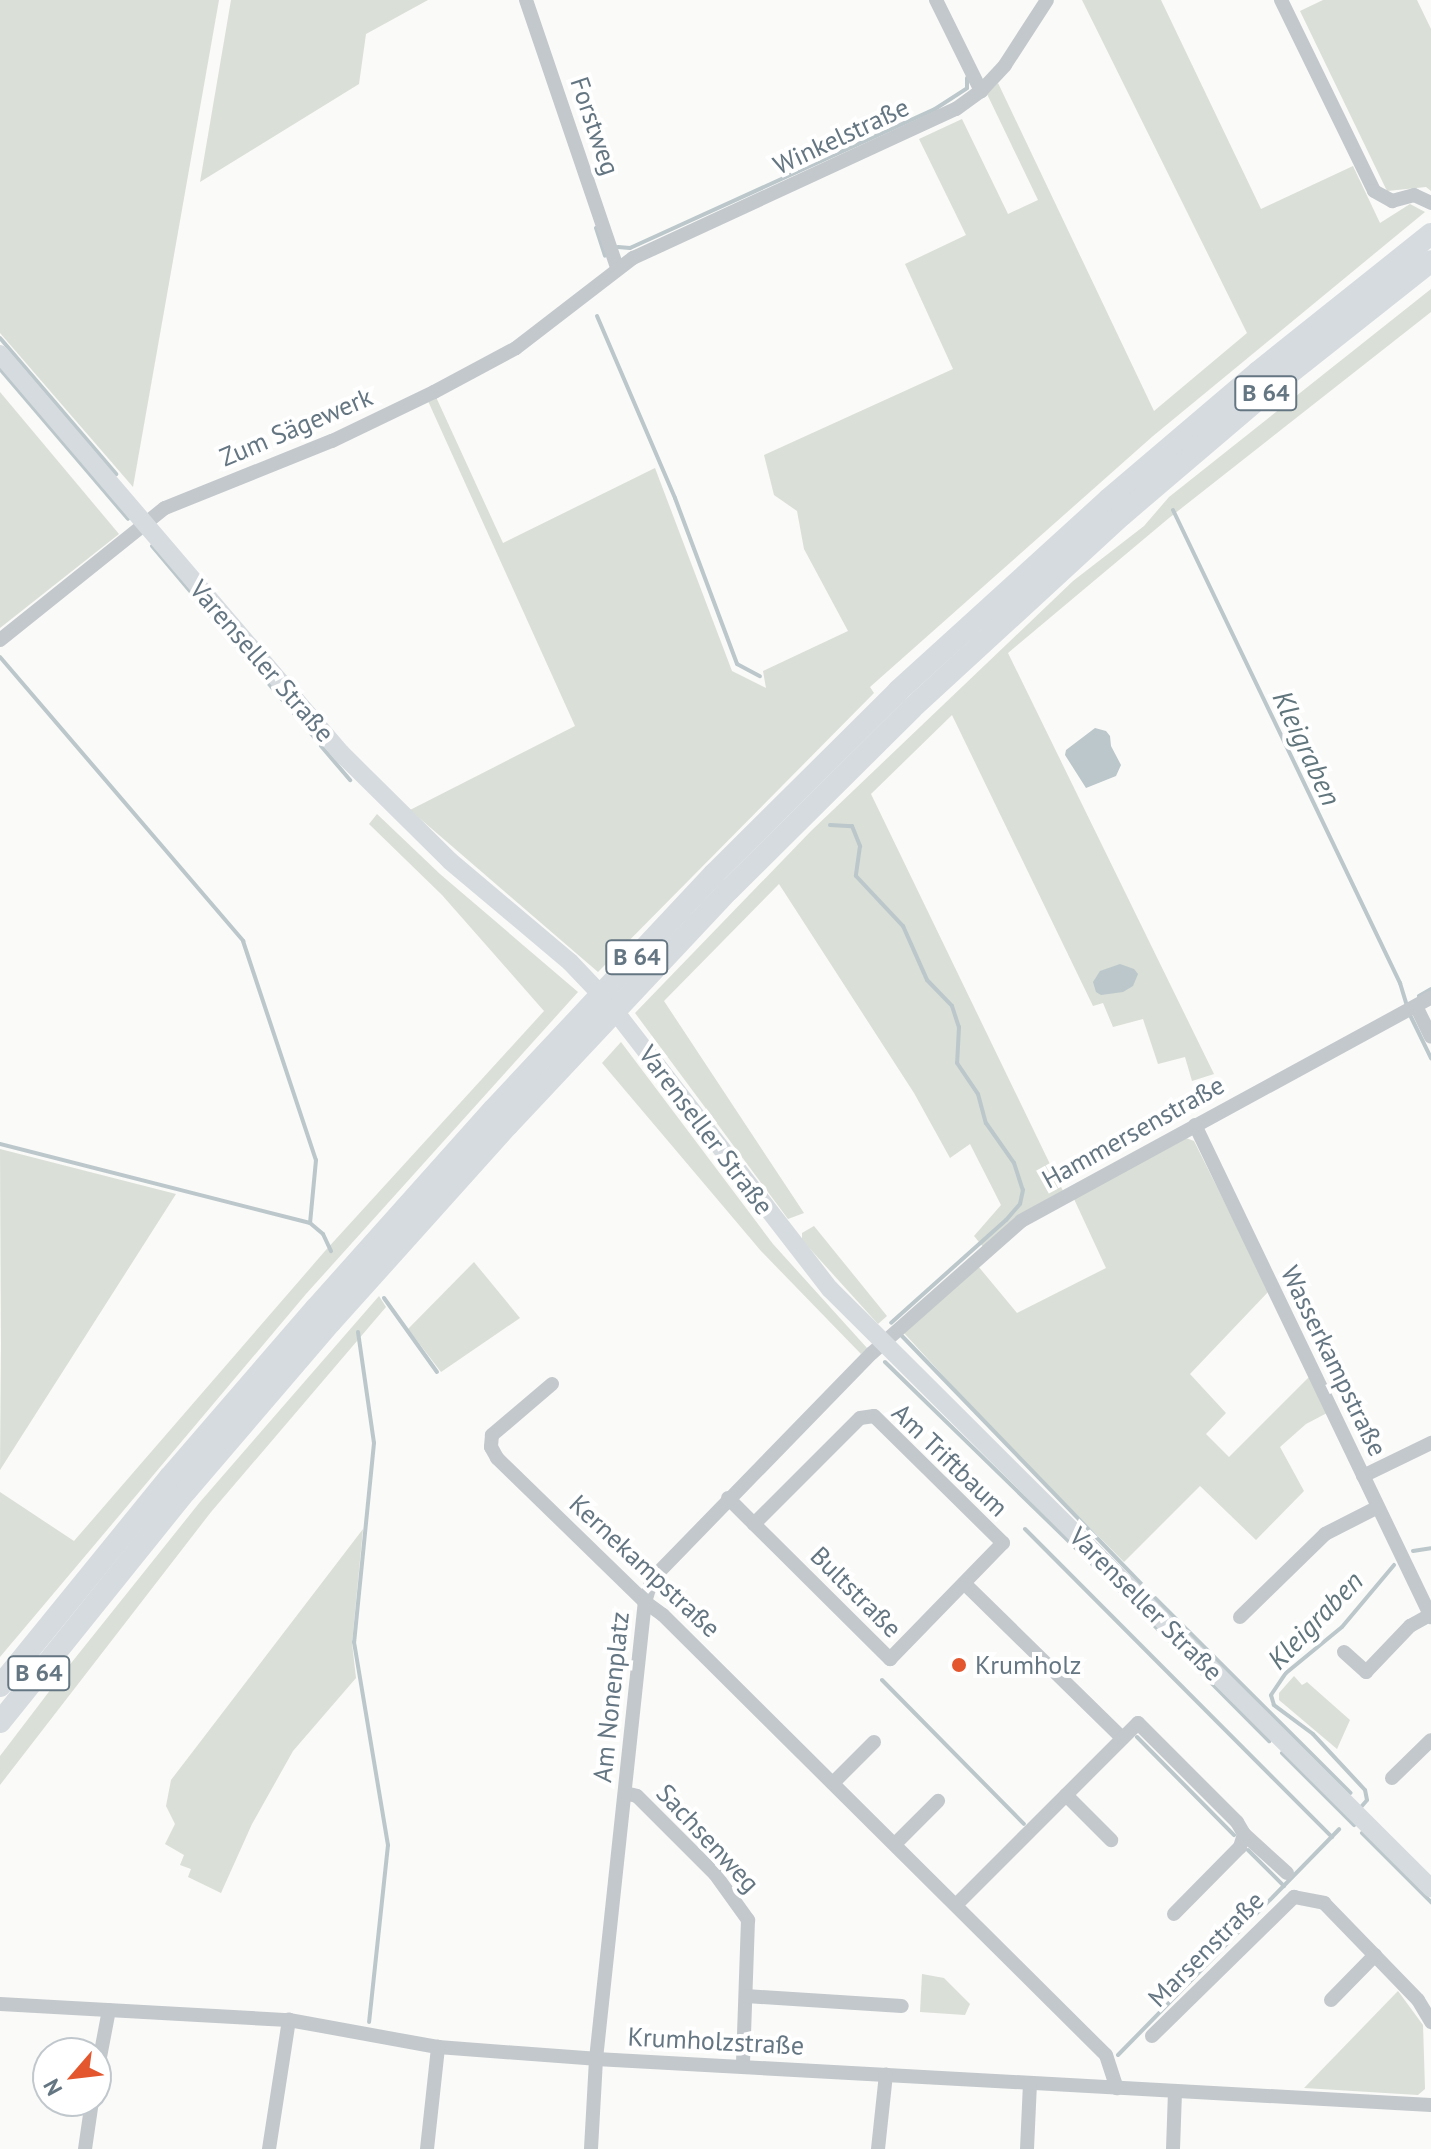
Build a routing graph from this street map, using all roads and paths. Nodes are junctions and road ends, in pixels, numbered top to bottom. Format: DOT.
graph roads {
  1 [pos="526,0"];
  2 [pos="936,0"];
  3 [pos="1047,0"];
  4 [pos="1281,0"];
  5 [pos="981,91"];
  6 [pos="1431,203"];
  7 [pos="1431,234"];
  8 [pos="617,267"];
  9 [pos="1425,267"];
  10 [pos="0,354"];
  11 [pos="145,525"];
  12 [pos="0,640"];
  13 [pos="1431,997"];
  14 [pos="1416,1006"];
  15 [pos="1431,1037"];
  16 [pos="1195,1125"];
  17 [pos="883,1343"];
  18 [pos="552,1384"];
  19 [pos="1431,1443"];
  20 [pos="1363,1476"];
  21 [pos="728,1498"];
  22 [pos="1378,1507"];
  23 [pos="754,1524"];
  24 [pos="966,1585"];
  25 [pos="645,1602"];
  26 [pos="1430,1616"];
  27 [pos="1240,1617"];
  28 [pos="1344,1652"];
  29 [pos="0,1686"];
  30 [pos="0,1722"];
  31 [pos="1122,1738"];
  32 [pos="1431,1740"];
  33 [pos="874,1742"];
  34 [pos="1392,1778"];
  35 [pos="833,1783"];
  36 [pos="625,1793"];
  37 [pos="1066,1795"];
  38 [pos="938,1801"];
  39 [pos="1244,1834"];
  40 [pos="1111,1840"];
  41 [pos="895,1844"];
  42 [pos="1287,1873"];
  43 [pos="1431,1888"];
  44 [pos="957,1904"];
  45 [pos="1174,1914"];
  46 [pos="1375,1955"];
  47 [pos="746,1996"];
  48 [pos="1331,2000"];
  49 [pos="0,2004"];
  50 [pos="902,2006"];
  51 [pos="109,2010"];
  52 [pos="289,2020"];
  53 [pos="1431,2022"];
  54 [pos="1152,2036"];
  55 [pos="104,2037"];
  56 [pos="438,2047"];
  57 [pos="596,2059"];
  58 [pos="743,2066"];
  59 [pos="886,2074"];
  60 [pos="1030,2084"];
  61 [pos="1117,2088"];
  62 [pos="1175,2091"];
  63 [pos="1431,2105"];
  64 [pos="90,2117"];
  65 [pos="85,2149"];
  66 [pos="269,2149"];
  67 [pos="427,2149"];
  68 [pos="591,2149"];
  69 [pos="878,2149"];
  70 [pos="1027,2149"];
  71 [pos="1173,2149"];
  1 -- 8 [label="street, Forstweg"];
  2 -- 5 [label="street"];
  3 -- 5 [label="street, Winkelstraße"];
  4 -- 6 [label="street"];
  5 -- 8 [label="street, Winkelstraße"];
  7 -- 29 [label="highway, B 64"];
  8 -- 11 [label="street, Zum Sägewerk"];
  9 -- 30 [label="highway, B 64"];
  10 -- 11 [label="main road, Varenseller Straße"];
  11 -- 12 [label="street, Zum Sägewerk"];
  11 -- 17 [label="main road, Varenseller Straße"];
  13 -- 14 [label="street, Hammersenstraße"];
  14 -- 15 [label="street"];
  14 -- 16 [label="street, Hammersenstraße"];
  16 -- 17 [label="street, Hammersenstraße"];
  16 -- 20 [label="street, Wasserkampstraße"];
  17 -- 21 [label="street, Am Nonenplatz"];
  17 -- 43 [label="main road, Varenseller Straße"];
  18 -- 25 [label="street, Kernekampstraße"];
  19 -- 20 [label="street"];
  20 -- 22 [label="street, Wasserkampstraße"];
  21 -- 23 [label="street, Bultstraße"];
  21 -- 25 [label="street, Am Nonenplatz"];
  22 -- 26 [label="street, Wasserkampstraße"];
  22 -- 27 [label="street"];
  23 -- 24 [label="street, Bultstraße"];
  23 -- 24 [label="street, Am Triftbaum"];
  24 -- 31 [label="street"];
  25 -- 35 [label="street, Kernekampstraße"];
  25 -- 36 [label="street, Am Nonenplatz"];
  26 -- 28 [label="street"];
  31 -- 37 [label="street"];
  31 -- 39 [label="street"];
  32 -- 34 [label="street"];
  33 -- 35 [label="street"];
  35 -- 41 [label="street, Kernekampstraße"];
  36 -- 47 [label="street, Sachsenweg"];
  36 -- 57 [label="street, Am Nonenplatz"];
  37 -- 40 [label="street"];
  37 -- 44 [label="street"];
  38 -- 41 [label="street"];
  39 -- 42 [label="street"];
  39 -- 45 [label="street"];
  41 -- 44 [label="street, Kernekampstraße"];
  44 -- 61 [label="street, Kernekampstraße"];
  46 -- 48 [label="street"];
  46 -- 53 [label="street"];
  46 -- 54 [label="street, Marsenstraße"];
  47 -- 50 [label="street"];
  47 -- 58 [label="street, Sachsenweg"];
  49 -- 51 [label="street, Krumholzstraße"];
  51 -- 52 [label="street, Krumholzstraße"];
  51 -- 55 [label="street"];
  52 -- 56 [label="street, Krumholzstraße"];
  52 -- 66 [label="street"];
  56 -- 57 [label="street, Krumholzstraße"];
  56 -- 67 [label="street"];
  57 -- 58 [label="street, Krumholzstraße"];
  57 -- 68 [label="street, Am Nonenplatz"];
  58 -- 59 [label="street, Krumholzstraße"];
  59 -- 60 [label="street, Krumholzstraße"];
  59 -- 69 [label="street"];
  60 -- 61 [label="street, Krumholzstraße"];
  60 -- 70 [label="street"];
  61 -- 62 [label="street, Krumholzstraße"];
  62 -- 63 [label="street, Krumholzstraße"];
  62 -- 71 [label="street"];
  64 -- 65 [label="street"];
}
